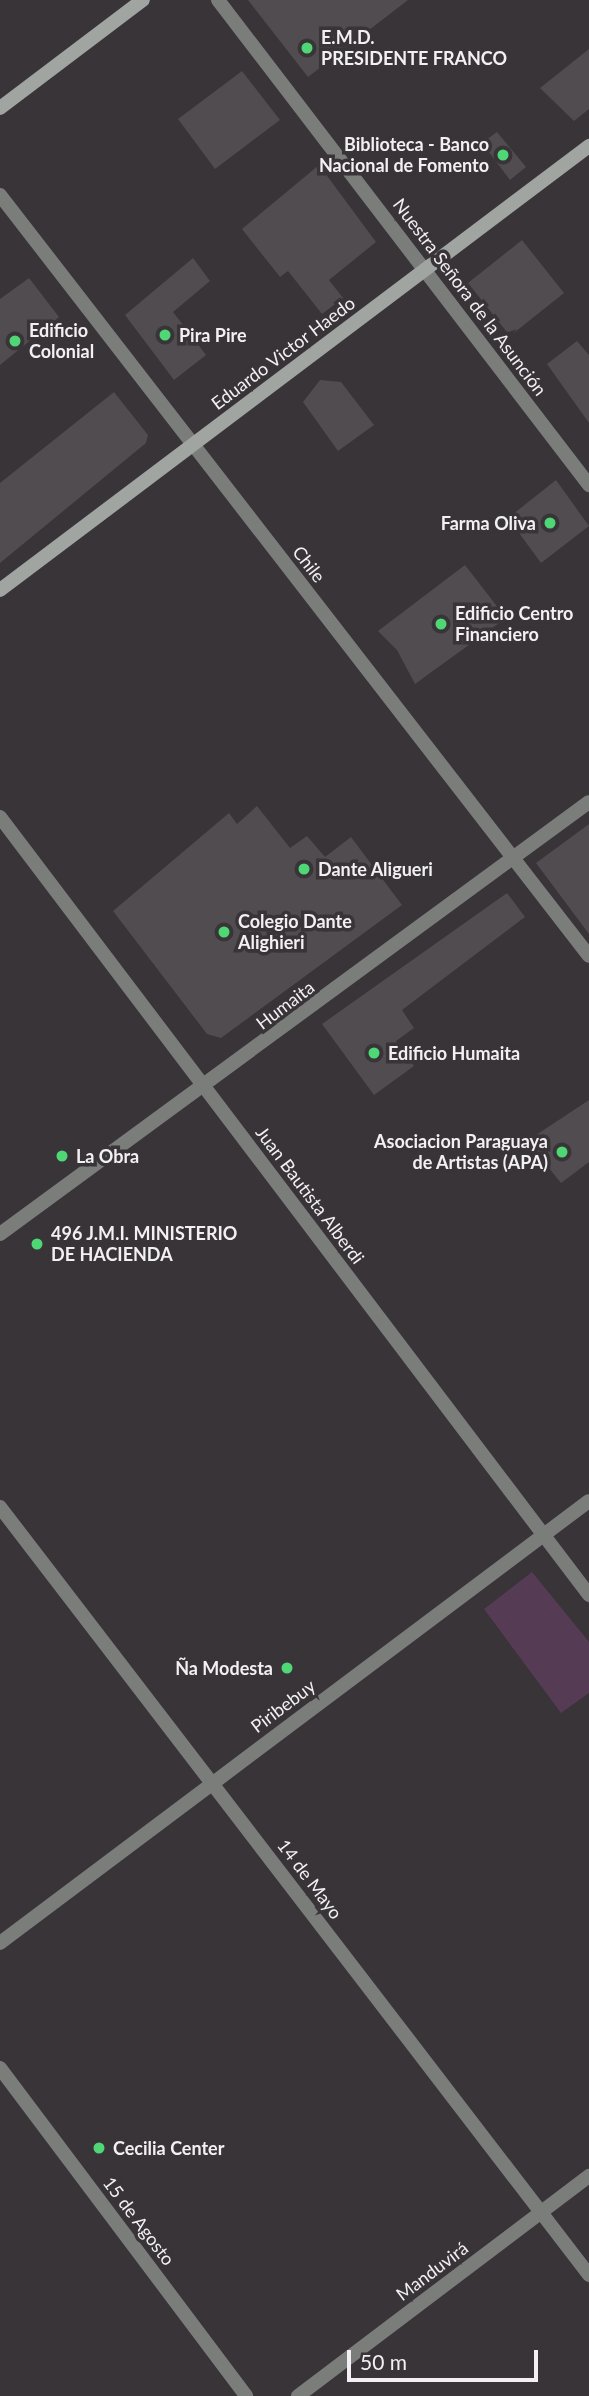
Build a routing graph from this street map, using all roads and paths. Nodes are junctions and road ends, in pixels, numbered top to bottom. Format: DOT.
graph roads {
  1 [pos="143,0"];
  2 [pos="218,0"];
  3 [pos="0,108"];
  4 [pos="589,146"];
  5 [pos="0,195"];
  6 [pos="425,270"];
  7 [pos="192,446"];
  8 [pos="589,485"];
  9 [pos="0,590"];
  10 [pos="589,802"];
  11 [pos="0,817"];
  12 [pos="515,859"];
  13 [pos="589,956"];
  14 [pos="205,1088"];
  15 [pos="0,1234"];
  16 [pos="589,1501"];
  17 [pos="0,1507"];
  18 [pos="544,1535"];
  19 [pos="589,1595"];
  20 [pos="213,1783"];
  21 [pos="0,1942"];
  22 [pos="0,2068"];
  23 [pos="589,2176"];
  24 [pos="541,2212"];
  25 [pos="589,2275"];
  26 [pos="246,2396"];
  27 [pos="298,2396"];
  1 -- 3 [label="street"];
  2 -- 6 [label="street, Nuestra Señora de la Asunción"];
  4 -- 6 [label="street, Eduardo Victor Haedo"];
  5 -- 7 [label="street, Chile"];
  6 -- 7 [label="street, Eduardo Victor Haedo"];
  6 -- 8 [label="street, Nuestra Señora de la Asunción"];
  7 -- 9 [label="street, Eduardo Victor Haedo"];
  7 -- 12 [label="street, Chile"];
  10 -- 12 [label="street, Humaita"];
  11 -- 14 [label="street, Juan Bautista Alberdi"];
  12 -- 13 [label="street, Chile"];
  12 -- 14 [label="street, Humaita"];
  14 -- 15 [label="street, Humaita"];
  14 -- 18 [label="street, Juan Bautista Alberdi"];
  16 -- 18 [label="street, Piribebuy"];
  17 -- 20 [label="street, 14 de Mayo"];
  18 -- 19 [label="street, Juan Bautista Alberdi"];
  18 -- 20 [label="street, Piribebuy"];
  20 -- 21 [label="street, Piribebuy"];
  20 -- 24 [label="street, 14 de Mayo"];
  22 -- 26 [label="street, 15 de Agosto"];
  23 -- 24 [label="street, Manduvirá"];
  24 -- 25 [label="street, 14 de Mayo"];
  24 -- 27 [label="street, Manduvirá"];
}
